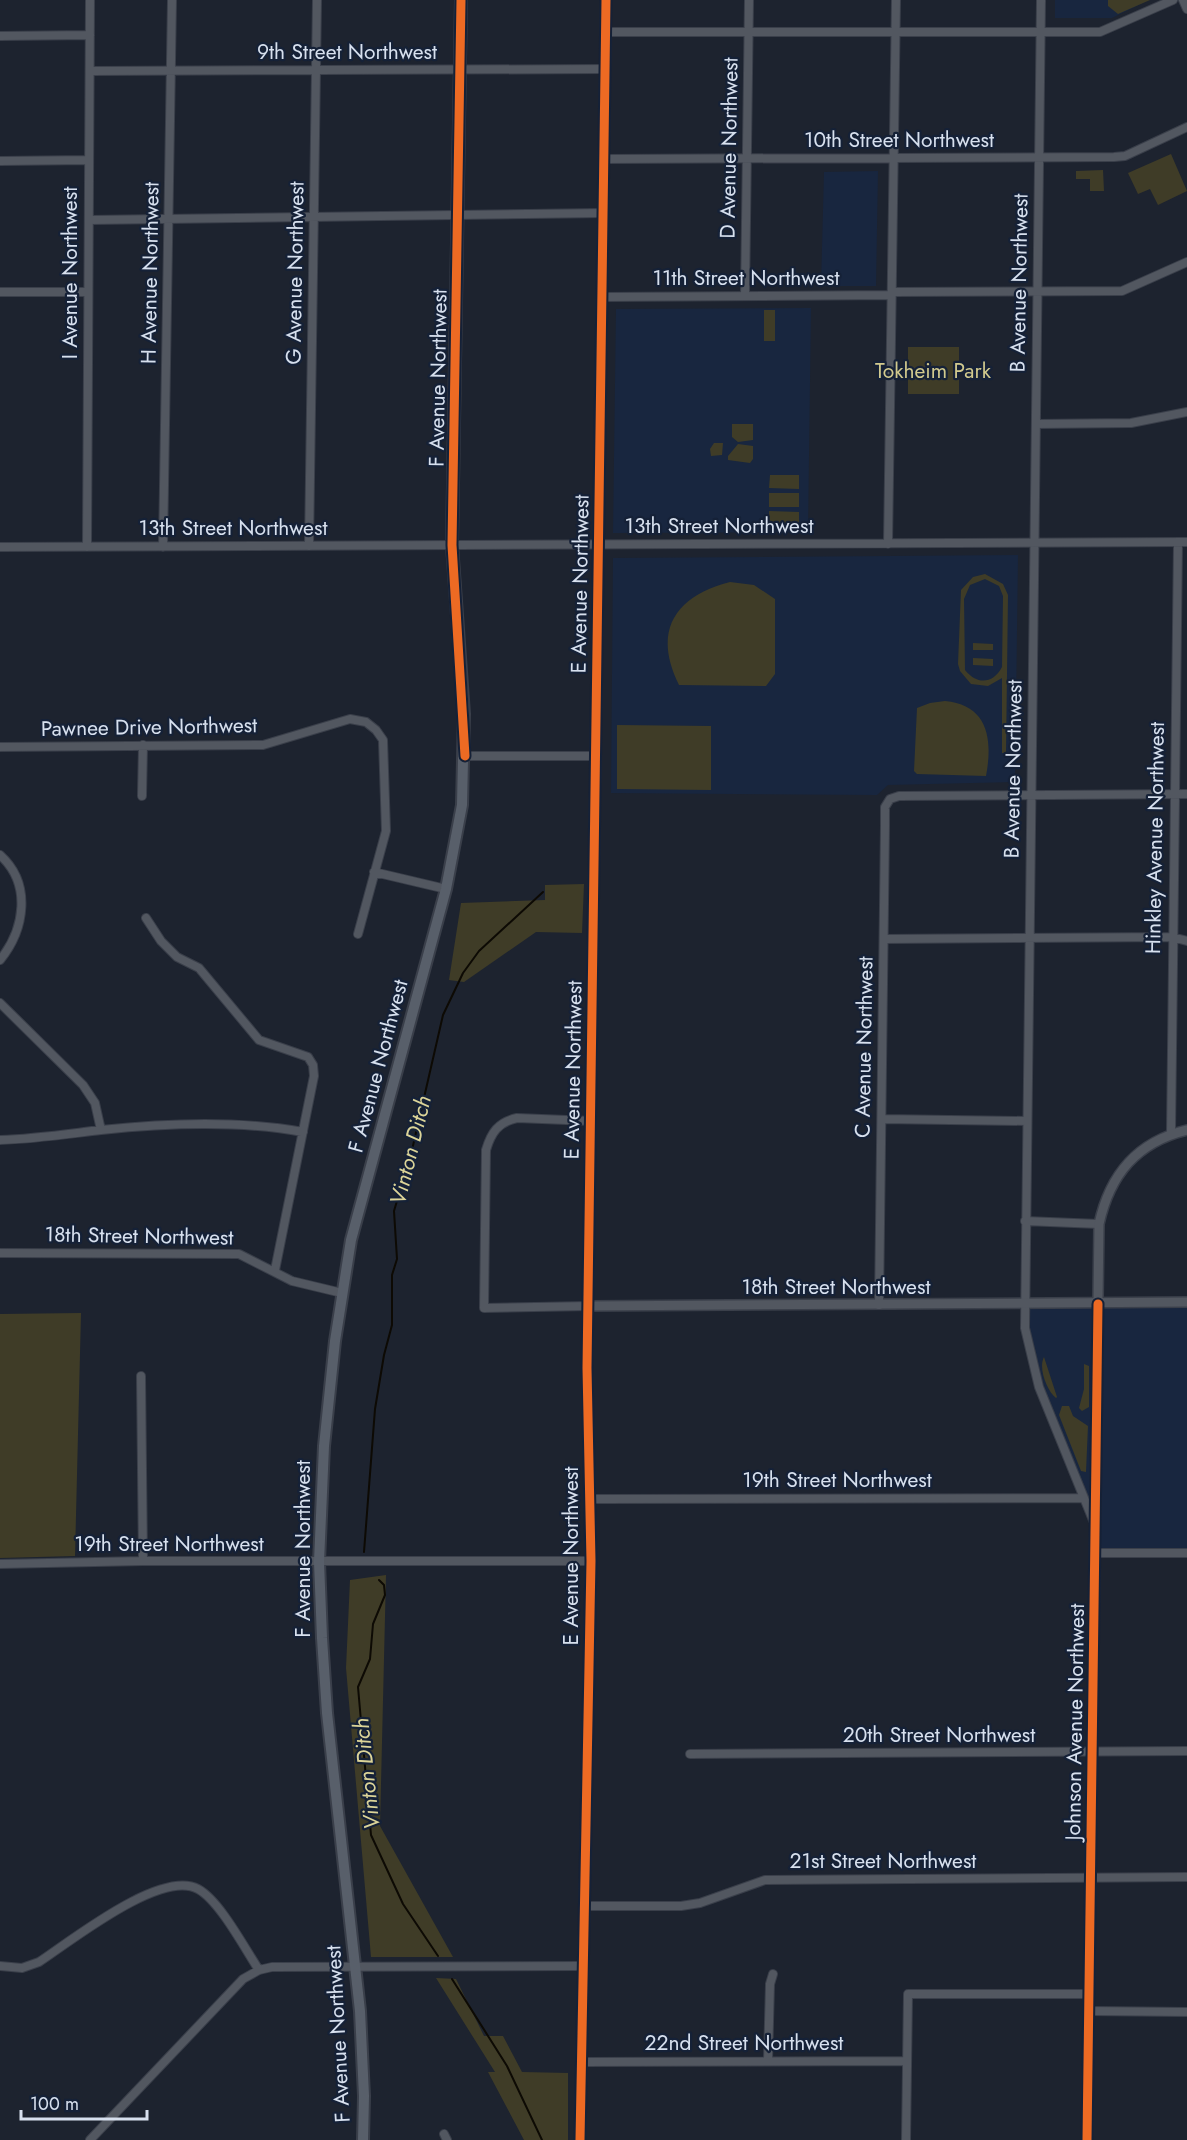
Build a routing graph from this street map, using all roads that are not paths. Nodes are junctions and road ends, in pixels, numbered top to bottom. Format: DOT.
graph roads {
  1 [pos="90,0"];
  2 [pos="172,0"];
  3 [pos="317,0"];
  4 [pos="461,0"];
  5 [pos="606,0"];
  6 [pos="749,0"];
  7 [pos="896,0"];
  8 [pos="1041,0"];
  9 [pos="1173,0"];
  10 [pos="1183,0"];
  11 [pos="1187,9"];
  12 [pos="605,32"];
  13 [pos="748,32"];
  14 [pos="895,33"];
  15 [pos="1041,33"];
  16 [pos="90,35"];
  17 [pos="0,36"];
  18 [pos="316,69"];
  19 [pos="459,69"];
  20 [pos="605,69"];
  21 [pos="90,71"];
  22 [pos="172,71"];
  23 [pos="1187,127"];
  24 [pos="747,158"];
  25 [pos="893,158"];
  26 [pos="1039,158"];
  27 [pos="604,159"];
  28 [pos="89,160"];
  29 [pos="0,161"];
  30 [pos="603,213"];
  31 [pos="314,215"];
  32 [pos="459,215"];
  33 [pos="169,219"];
  34 [pos="89,220"];
  35 [pos="1187,262"];
  36 [pos="0,292"];
  37 [pos="88,292"];
  38 [pos="1037,292"];
  39 [pos="892,294"];
  40 [pos="745,296"];
  41 [pos="602,297"];
  42 [pos="1187,412"];
  43 [pos="1036,424"];
  44 [pos="1183,542"];
  45 [pos="1034,543"];
  46 [pos="888,544"];
  47 [pos="452,545"];
  48 [pos="598,545"];
  49 [pos="309,546"];
  50 [pos="0,547"];
  51 [pos="87,547"];
  52 [pos="163,547"];
  53 [pos="143,745"];
  54 [pos="0,747"];
  55 [pos="465,756"];
  56 [pos="596,756"];
  57 [pos="1174,794"];
  58 [pos="1187,794"];
  59 [pos="142,796"];
  60 [pos="1030,796"];
  61 [pos="0,855"];
  62 [pos="374,872"];
  63 [pos="446,889"];
  64 [pos="146,918"];
  65 [pos="358,934"];
  66 [pos="1029,937"];
  67 [pos="1172,938"];
  68 [pos="884,939"];
  69 [pos="1187,941"];
  70 [pos="0,960"];
  71 [pos="0,1003"];
  72 [pos="882,1119"];
  73 [pos="591,1120"];
  74 [pos="1026,1121"];
  75 [pos="101,1130"];
  76 [pos="1187,1130"];
  77 [pos="303,1132"];
  78 [pos="1171,1134"];
  79 [pos="0,1140"];
  80 [pos="1025,1221"];
  81 [pos="1100,1224"];
  82 [pos="0,1253"];
  83 [pos="275,1270"];
  84 [pos="342,1293"];
  85 [pos="1187,1302"];
  86 [pos="1024,1304"];
  87 [pos="1098,1304"];
  88 [pos="879,1305"];
  89 [pos="589,1306"];
  90 [pos="141,1376"];
  91 [pos="1083,1498"];
  92 [pos="591,1499"];
  93 [pos="1095,1526"];
  94 [pos="1095,1553"];
  95 [pos="1187,1553"];
  96 [pos="143,1561"];
  97 [pos="591,1561"];
  98 [pos="320,1562"];
  99 [pos="0,1564"];
  100 [pos="1187,1751"];
  101 [pos="1094,1752"];
  102 [pos="690,1754"];
  103 [pos="1091,1877"];
  104 [pos="1187,1877"];
  105 [pos="584,1906"];
  106 [pos="356,1965"];
  107 [pos="0,1966"];
  108 [pos="582,1966"];
  109 [pos="259,1970"];
  110 [pos="773,1974"];
  111 [pos="1089,1994"];
  112 [pos="1089,2011"];
  113 [pos="1187,2012"];
  114 [pos="768,2060"];
  115 [pos="907,2061"];
  116 [pos="581,2062"];
  117 [pos="90,2140"];
  118 [pos="363,2140"];
  119 [pos="580,2140"];
  120 [pos="906,2140"];
  121 [pos="1087,2140"];
  1 -- 16 [label="street, I Avenue Northwest"];
  2 -- 22 [label="street, H Avenue Northwest"];
  3 -- 18 [label="street, G Avenue Northwest"];
  4 -- 19 [label="main road, F Avenue Northwest"];
  5 -- 12 [label="street, E Avenue Northwest"];
  6 -- 13 [label="street, D Avenue Northwest"];
  7 -- 14 [label="street"];
  8 -- 15 [label="street, B Avenue Northwest"];
  9 -- 15 [label="street"];
  10 -- 11 [label="street"];
  12 -- 13 [label="street"];
  12 -- 20 [label="street, E Avenue Northwest"];
  13 -- 14 [label="street"];
  13 -- 24 [label="street, D Avenue Northwest"];
  14 -- 15 [label="street"];
  14 -- 25 [label="street"];
  15 -- 26 [label="street, B Avenue Northwest"];
  16 -- 17 [label="street"];
  16 -- 21 [label="street, I Avenue Northwest"];
  18 -- 19 [label="street, 9th Street Northwest"];
  18 -- 22 [label="street, 9th Street Northwest"];
  18 -- 31 [label="street, G Avenue Northwest"];
  19 -- 20 [label="street, 9th Street Northwest"];
  19 -- 32 [label="main road, F Avenue Northwest"];
  20 -- 27 [label="street, E Avenue Northwest"];
  21 -- 22 [label="street, 9th Street Northwest"];
  21 -- 28 [label="street, I Avenue Northwest"];
  22 -- 33 [label="street, H Avenue Northwest"];
  23 -- 26 [label="street, 10th Street Northwest"];
  24 -- 25 [label="street, 10th Street Northwest"];
  24 -- 27 [label="street, 10th Street Northwest"];
  24 -- 40 [label="street, D Avenue Northwest"];
  25 -- 26 [label="street, 10th Street Northwest"];
  25 -- 39 [label="street"];
  26 -- 38 [label="street, B Avenue Northwest"];
  27 -- 30 [label="street, E Avenue Northwest"];
  28 -- 29 [label="street"];
  28 -- 34 [label="street, I Avenue Northwest"];
  30 -- 32 [label="street"];
  30 -- 41 [label="street, E Avenue Northwest"];
  31 -- 32 [label="street"];
  31 -- 33 [label="street"];
  31 -- 49 [label="street, G Avenue Northwest"];
  32 -- 47 [label="main road, F Avenue Northwest"];
  33 -- 34 [label="street"];
  33 -- 52 [label="street, H Avenue Northwest"];
  34 -- 37 [label="street, I Avenue Northwest"];
  35 -- 38 [label="street, 11th Street Northwest"];
  36 -- 37 [label="street"];
  37 -- 51 [label="street, I Avenue Northwest"];
  38 -- 39 [label="street, 11th Street Northwest"];
  38 -- 43 [label="street, B Avenue Northwest"];
  39 -- 40 [label="street, 11th Street Northwest"];
  39 -- 46 [label="street"];
  40 -- 41 [label="street, 11th Street Northwest"];
  41 -- 48 [label="street, E Avenue Northwest"];
  42 -- 43 [label="street"];
  43 -- 45 [label="street, B Avenue Northwest"];
  44 -- 45 [label="street, 13th Street Northwest"];
  44 -- 57 [label="street, Hinkley Avenue Northwest"];
  45 -- 46 [label="street, 13th Street Northwest"];
  45 -- 60 [label="street, B Avenue Northwest"];
  46 -- 48 [label="street, 13th Street Northwest"];
  47 -- 48 [label="street, 13th Street Northwest"];
  47 -- 49 [label="street, 13th Street Northwest"];
  47 -- 55 [label="main road, F Avenue Northwest"];
  48 -- 56 [label="street, E Avenue Northwest"];
  49 -- 52 [label="street, 13th Street Northwest"];
  50 -- 51 [label="street, 13th Street Northwest"];
  51 -- 52 [label="street, 13th Street Northwest"];
  53 -- 54 [label="street, Pawnee Drive Northwest"];
  53 -- 59 [label="street"];
  53 -- 62 [label="street, Pawnee Drive Northwest"];
  55 -- 56 [label="street"];
  55 -- 63 [label="main road, F Avenue Northwest"];
  56 -- 73 [label="street, E Avenue Northwest"];
  57 -- 58 [label="street"];
  57 -- 60 [label="street"];
  57 -- 67 [label="street, Hinkley Avenue Northwest"];
  60 -- 66 [label="street, B Avenue Northwest"];
  60 -- 68 [label="street, C Avenue Northwest"];
  61 -- 70 [label="street"];
  62 -- 63 [label="street"];
  62 -- 65 [label="street"];
  63 -- 84 [label="main road, F Avenue Northwest"];
  64 -- 77 [label="street"];
  66 -- 67 [label="street"];
  66 -- 68 [label="street"];
  66 -- 74 [label="street, B Avenue Northwest"];
  67 -- 69 [label="street"];
  67 -- 78 [label="street, Hinkley Avenue Northwest"];
  68 -- 72 [label="street, C Avenue Northwest"];
  71 -- 75 [label="street"];
  72 -- 74 [label="street"];
  72 -- 88 [label="street, C Avenue Northwest"];
  73 -- 89 [label="street, E Avenue Northwest"];
  73 -- 89 [label="street, 18th Street Northwest"];
  74 -- 80 [label="street, B Avenue Northwest"];
  75 -- 77 [label="street"];
  75 -- 79 [label="street"];
  76 -- 78 [label="street, Johnson Avenue Northwest"];
  77 -- 83 [label="street"];
  78 -- 81 [label="street, Johnson Avenue Northwest"];
  80 -- 81 [label="street"];
  80 -- 86 [label="street, B Avenue Northwest"];
  81 -- 87 [label="street, Johnson Avenue Northwest"];
  82 -- 83 [label="street, 18th Street Northwest"];
  83 -- 84 [label="street, 18th Street Northwest"];
  84 -- 98 [label="main road, F Avenue Northwest"];
  85 -- 87 [label="street, 18th Street Northwest"];
  86 -- 87 [label="street, 18th Street Northwest"];
  86 -- 88 [label="street, 18th Street Northwest"];
  86 -- 91 [label="street, B Avenue Northwest"];
  87 -- 93 [label="street, Johnson Avenue Northwest"];
  88 -- 89 [label="street, 18th Street Northwest"];
  89 -- 92 [label="street, E Avenue Northwest"];
  90 -- 96 [label="street"];
  91 -- 92 [label="street, 19th Street Northwest"];
  91 -- 93 [label="street, B Avenue Northwest"];
  92 -- 97 [label="street, E Avenue Northwest"];
  93 -- 94 [label="street, Johnson Avenue Northwest"];
  94 -- 95 [label="street"];
  94 -- 101 [label="street, Johnson Avenue Northwest"];
  96 -- 98 [label="street, 19th Street Northwest"];
  96 -- 99 [label="street, 19th Street Northwest"];
  97 -- 98 [label="street, 19th Street Northwest"];
  97 -- 105 [label="street, E Avenue Northwest"];
  98 -- 106 [label="main road, F Avenue Northwest"];
  100 -- 101 [label="street, 20th Street Northwest"];
  101 -- 102 [label="street, 20th Street Northwest"];
  101 -- 103 [label="street, Johnson Avenue Northwest"];
  103 -- 104 [label="street, 21st Street Northwest"];
  103 -- 105 [label="street, 21st Street Northwest"];
  103 -- 111 [label="street, Johnson Avenue Northwest"];
  105 -- 108 [label="street, E Avenue Northwest"];
  106 -- 108 [label="street"];
  106 -- 109 [label="street"];
  106 -- 118 [label="main road, F Avenue Northwest"];
  107 -- 109 [label="street"];
  108 -- 116 [label="street, E Avenue Northwest"];
  109 -- 117 [label="street"];
  110 -- 114 [label="street"];
  111 -- 112 [label="street, Johnson Avenue Northwest"];
  111 -- 115 [label="street"];
  112 -- 113 [label="street"];
  112 -- 121 [label="street, Johnson Avenue Northwest"];
  114 -- 115 [label="street, 22nd Street Northwest"];
  114 -- 116 [label="street, 22nd Street Northwest"];
  115 -- 120 [label="street"];
  116 -- 119 [label="street, E Avenue Northwest"];
}
